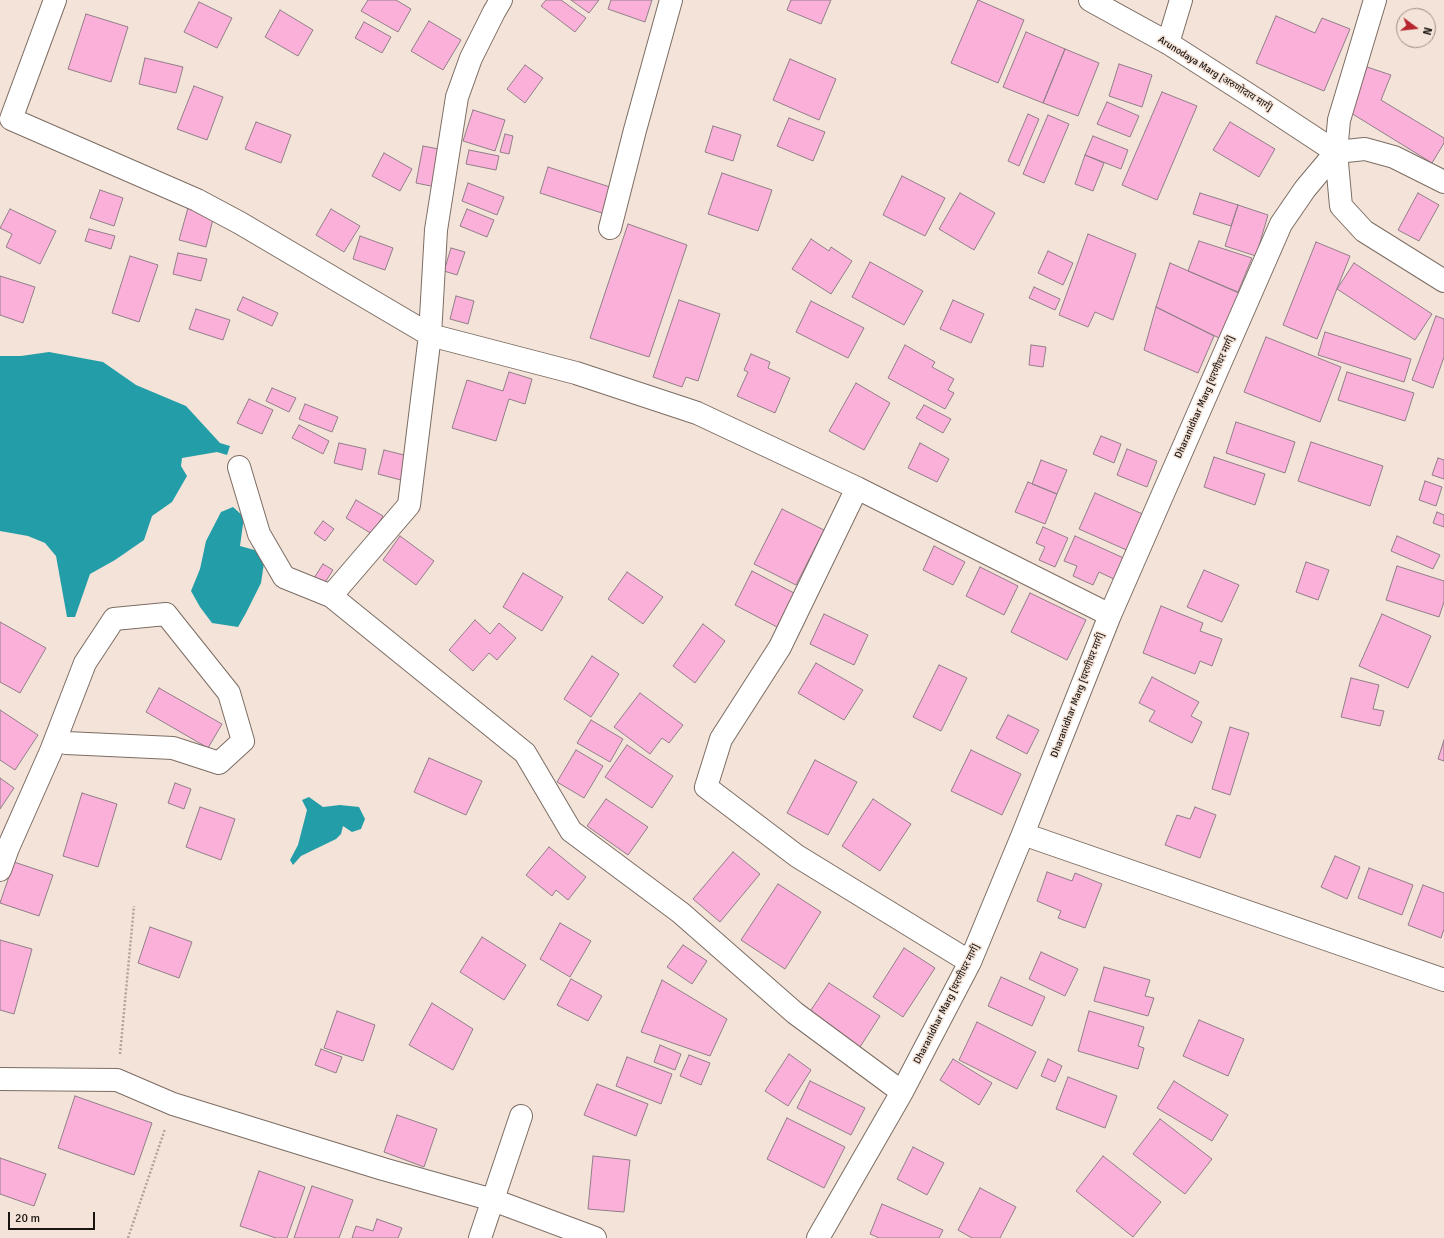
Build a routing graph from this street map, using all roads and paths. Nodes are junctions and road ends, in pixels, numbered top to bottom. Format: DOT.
graph roads {
  1 [pos="55,0"];
  2 [pos="501,0"];
  3 [pos="671,0"];
  4 [pos="1090,0"];
  5 [pos="1181,0"];
  6 [pos="1376,0"];
  7 [pos="1168,43"];
  8 [pos="6,117"];
  9 [pos="1336,152"];
  10 [pos="1444,182"];
  11 [pos="610,228"];
  12 [pos="1444,281"];
  13 [pos="430,335"];
  14 [pos="238,467"];
  15 [pos="857,488"];
  16 [pos="331,596"];
  17 [pos="1110,615"];
  18 [pos="66,743"];
  19 [pos="1024,834"];
  20 [pos="0,870"];
  21 [pos="134,906"];
  22 [pos="970,962"];
  23 [pos="1444,980"];
  24 [pos="0,1079"];
  25 [pos="117,1080"];
  26 [pos="902,1092"];
  27 [pos="173,1104"];
  28 [pos="521,1116"];
  29 [pos="493,1200"];
  30 [pos="128,1238"];
  31 [pos="480,1238"];
  32 [pos="595,1238"];
  33 [pos="818,1238"];
  1 -- 8 [label="street"];
  2 -- 13 [label="street"];
  3 -- 11 [label="street"];
  4 -- 7 [label="street, Arunodaya Marg [अरुणोदा‍य मार्ग]"];
  5 -- 7 [label="street"];
  6 -- 9 [label="street"];
  7 -- 9 [label="street, Arunodaya Marg [अरुणोदा‍य मार्ग]"];
  8 -- 13 [label="street"];
  9 -- 10 [label="street"];
  9 -- 12 [label="street"];
  9 -- 17 [label="street, Dharanidhar Marg [धरणीधर मार्ग]"];
  13 -- 15 [label="street"];
  13 -- 16 [label="street"];
  14 -- 16 [label="street"];
  15 -- 17 [label="street"];
  15 -- 22 [label="street"];
  16 -- 26 [label="street"];
  17 -- 19 [label="street, Dharanidhar Marg [धरणीधर मार्ग]"];
  18 -- 20 [label="street"];
  19 -- 22 [label="street, Dharanidhar Marg [धरणीधर मार्ग]"];
  19 -- 23 [label="street"];
  21 -- 25 [label="path"];
  22 -- 26 [label="street, Dharanidhar Marg [धरणीधर मार्ग]"];
  24 -- 25 [label="street"];
  25 -- 27 [label="street"];
  26 -- 33 [label="street, Dharanidhar Marg [धरणीधर मार्ग]"];
  27 -- 29 [label="street"];
  27 -- 30 [label="path"];
  28 -- 29 [label="street"];
  29 -- 31 [label="street"];
  29 -- 32 [label="street"];
}
